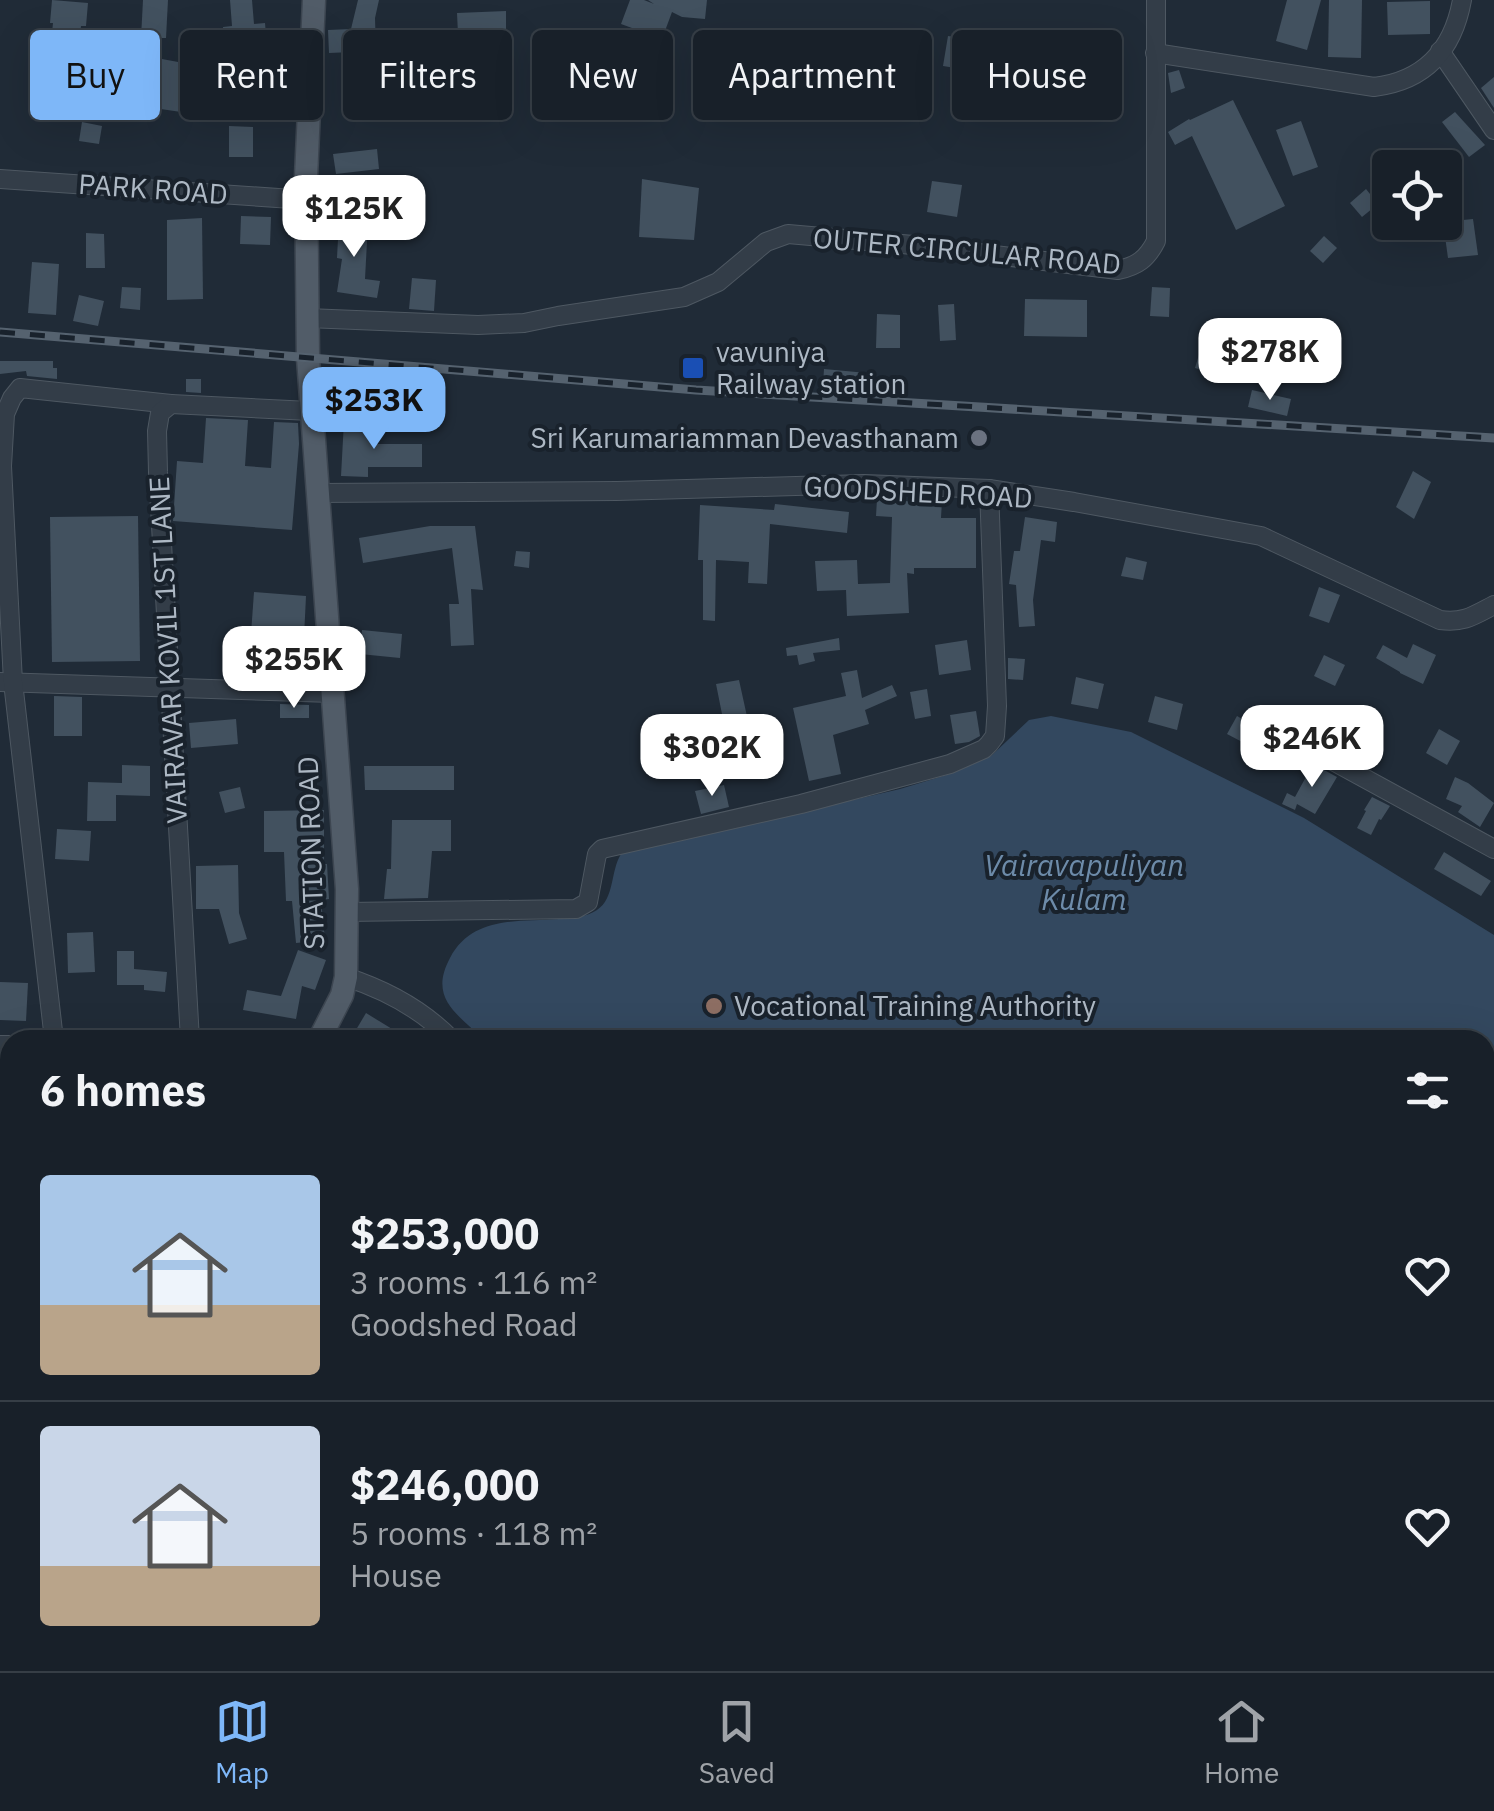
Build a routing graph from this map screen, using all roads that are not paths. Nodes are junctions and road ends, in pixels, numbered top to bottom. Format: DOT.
graph roads {
  1 [pos="314,0"];
  2 [pos="1156,0"];
  3 [pos="1462,0"];
  4 [pos="1440,51"];
  5 [pos="1155,53"];
  6 [pos="1494,130"];
  7 [pos="0,179"];
  8 [pos="307,200"];
  9 [pos="307,318"];
  10 [pos="171,404"];
  11 [pos="310,411"];
  12 [pos="989,490"];
  13 [pos="317,493"];
  14 [pos="1494,605"];
  15 [pos="6,682"];
  16 [pos="169,686"];
  17 [pos="332,692"];
  18 [pos="1311,748"];
  19 [pos="1494,849"];
  20 [pos="347,912"];
  21 [pos="346,977"];
  22 [pos="53,1030"];
  23 [pos="189,1030"];
  24 [pos="325,1030"];
  25 [pos="442,1030"];
  1 -- 8 [label="main road, STATION ROAD"];
  2 -- 5 [label="street, OUTER CIRCULAR ROAD"];
  3 -- 4 [label="street"];
  4 -- 5 [label="street"];
  4 -- 6 [label="street"];
  5 -- 9 [label="street, OUTER CIRCULAR ROAD"];
  7 -- 8 [label="street, PARK ROAD"];
  8 -- 9 [label="main road, STATION ROAD"];
  9 -- 11 [label="main road, STATION ROAD"];
  10 -- 11 [label="street"];
  10 -- 15 [label="street"];
  10 -- 16 [label="street, VAIRAVAR KOVIL 1ST LANE"];
  11 -- 13 [label="main road, STATION ROAD"];
  12 -- 13 [label="street, GOODSHED ROAD"];
  12 -- 14 [label="street, GOODSHED ROAD"];
  12 -- 20 [label="street"];
  13 -- 17 [label="main road, STATION ROAD"];
  15 -- 16 [label="street"];
  15 -- 22 [label="street"];
  16 -- 17 [label="street"];
  16 -- 23 [label="street, VAIRAVAR KOVIL 1ST LANE"];
  17 -- 20 [label="main road, STATION ROAD"];
  18 -- 19 [label="street"];
  20 -- 21 [label="main road, STATION ROAD"];
  21 -- 24 [label="main road, STATION ROAD"];
  21 -- 25 [label="street"];
}
